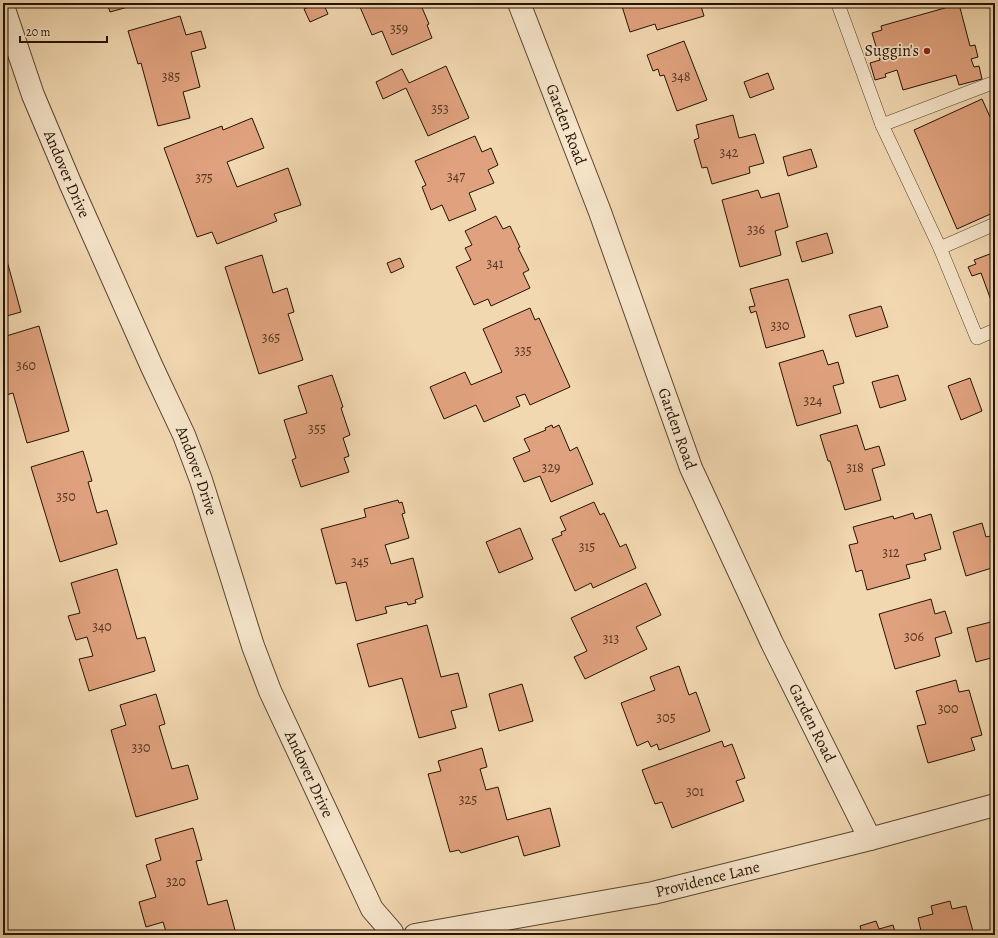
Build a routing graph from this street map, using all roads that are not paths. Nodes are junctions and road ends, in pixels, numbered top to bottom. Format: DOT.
graph roads {
  1 [pos="519,3"];
  2 [pos="839,3"];
  3 [pos="3,6"];
  4 [pos="995,82"];
  5 [pos="882,125"];
  6 [pos="995,224"];
  7 [pos="940,248"];
  8 [pos="995,330"];
  9 [pos="995,805"];
  10 [pos="870,839"];
  11 [pos="393,934"];
  12 [pos="415,935"];
  1 -- 10 [label="street, Garden Road"];
  2 -- 5 [label="lane"];
  3 -- 11 [label="street, Andover Drive"];
  4 -- 5 [label="lane"];
  5 -- 7 [label="lane"];
  6 -- 7 [label="lane"];
  7 -- 8 [label="lane"];
  9 -- 10 [label="street, Providence Lane"];
  10 -- 12 [label="street, Providence Lane"];
}
